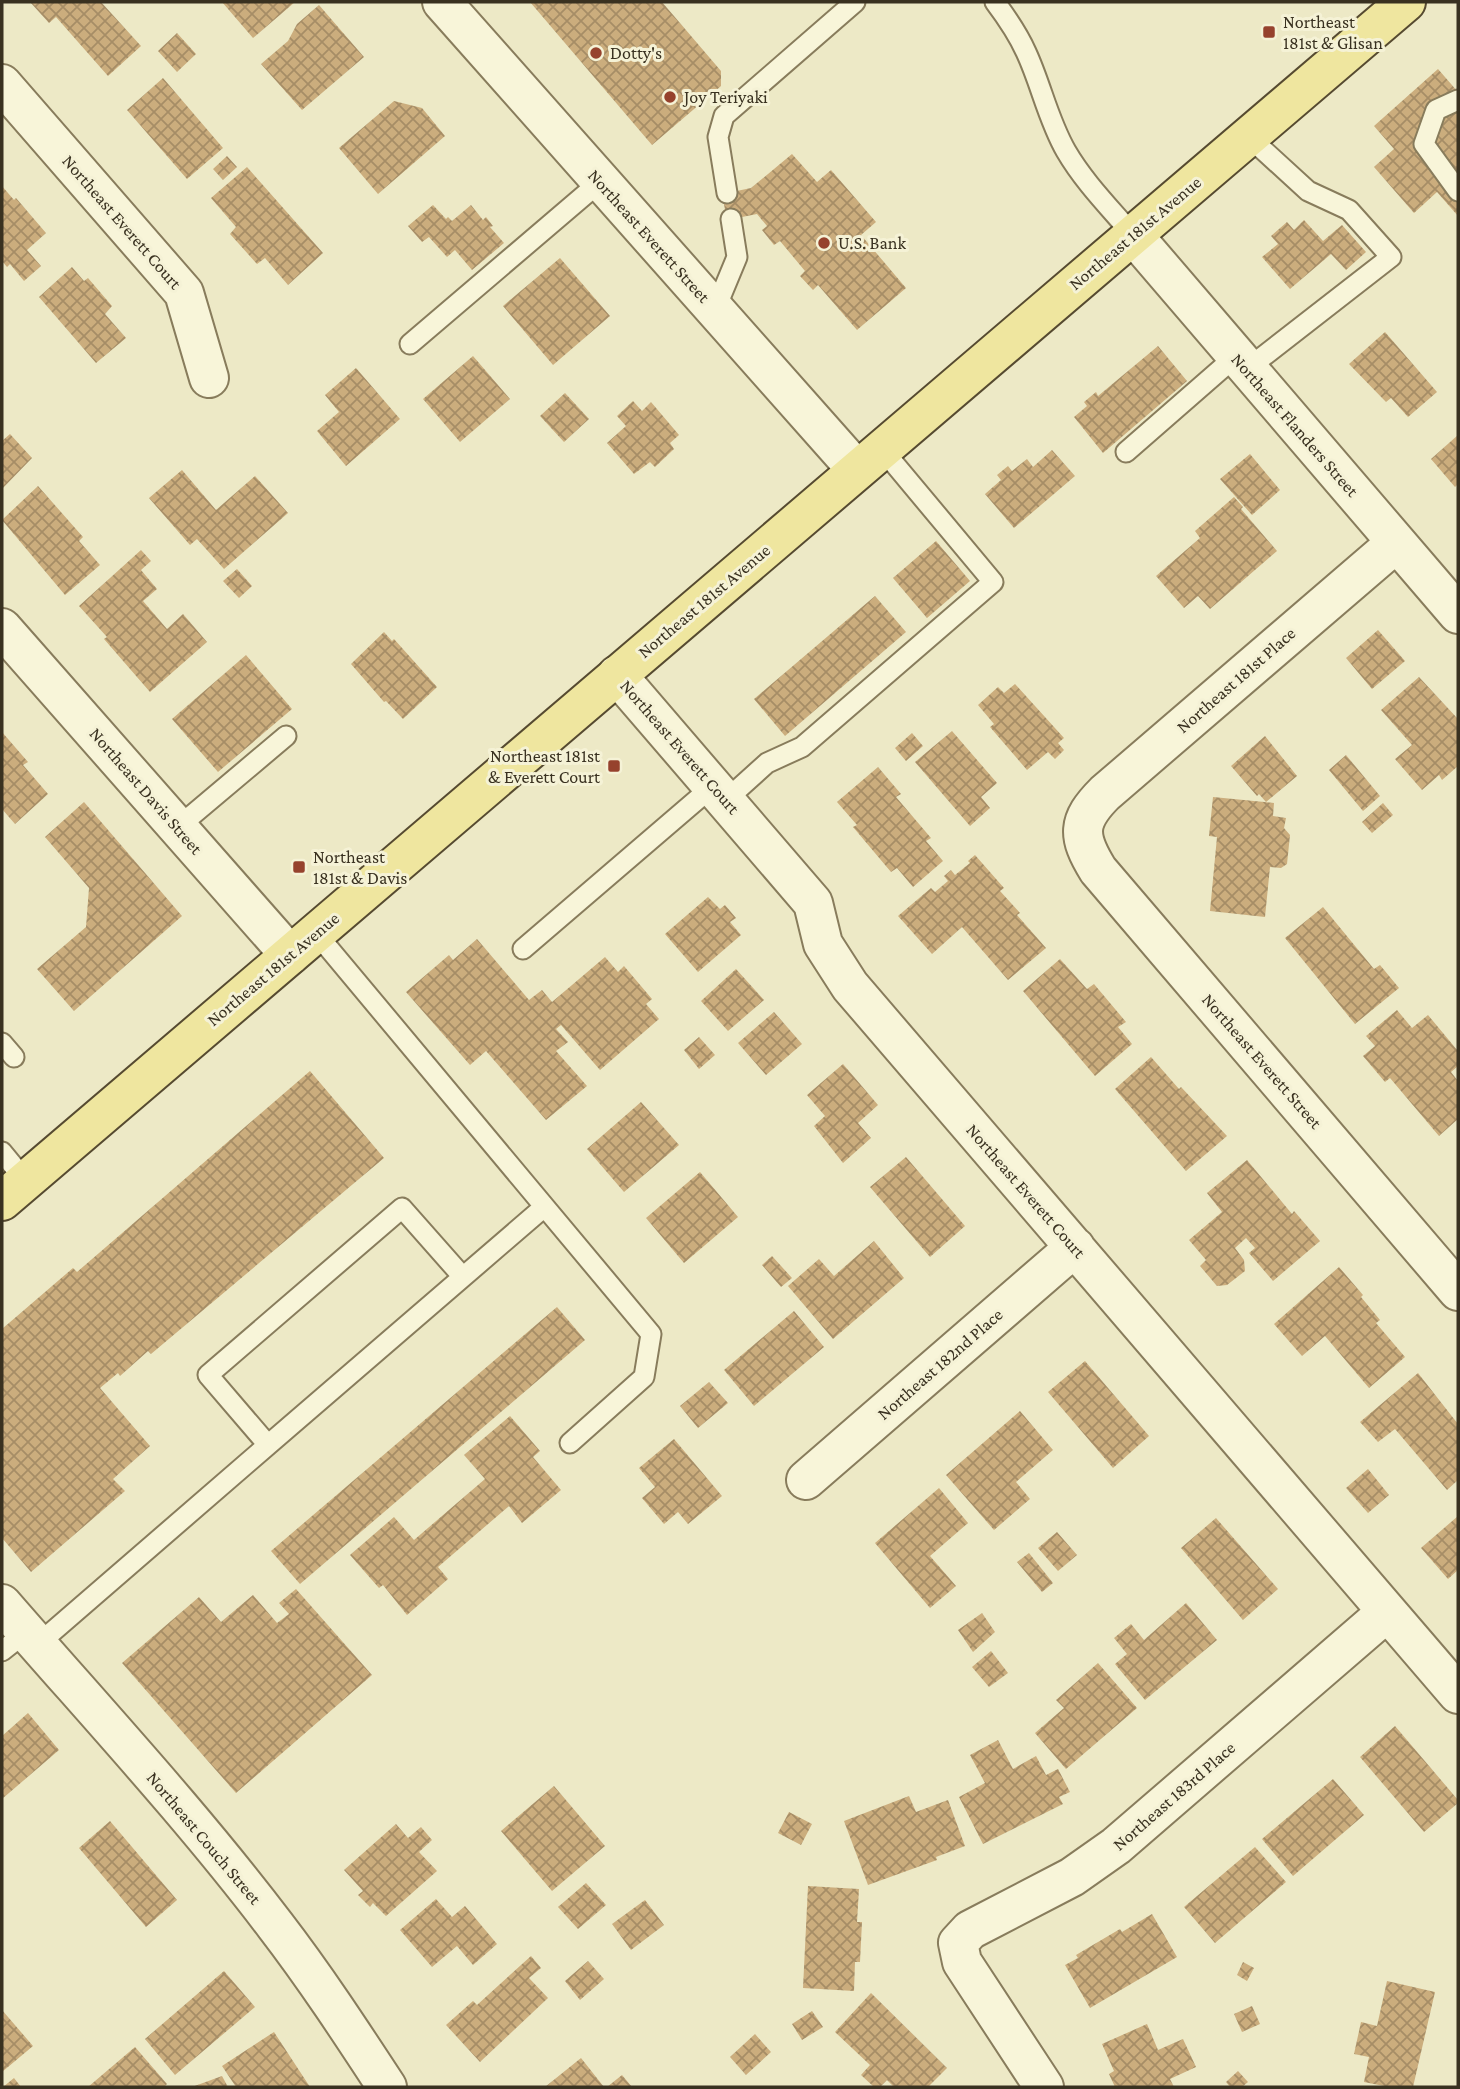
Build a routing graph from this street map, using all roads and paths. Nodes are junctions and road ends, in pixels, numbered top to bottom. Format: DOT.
graph roads {
  1 [pos="855,2"];
  2 [pos="995,2"];
  3 [pos="1406,2"];
  4 [pos="450,5"];
  5 [pos="2,84"];
  6 [pos="1458,100"];
  7 [pos="1249,137"];
  8 [pos="601,181"];
  9 [pos="1458,191"];
  10 [pos="727,193"];
  11 [pos="732,219"];
  12 [pos="1133,235"];
  13 [pos="715,310"];
  14 [pos="410,344"];
  15 [pos="1242,363"];
  16 [pos="209,378"];
  17 [pos="1126,452"];
  18 [pos="869,460"];
  19 [pos="1396,543"];
  20 [pos="1458,614"];
  21 [pos="2,628"];
  22 [pos="617,675"];
  23 [pos="286,736"];
  24 [pos="720,793"];
  25 [pos="1083,823"];
  26 [pos="178,827"];
  27 [pos="303,944"];
  28 [pos="523,949"];
  29 [pos="10,1177"];
  30 [pos="543,1208"];
  31 [pos="1074,1247"];
  32 [pos="463,1277"];
  33 [pos="1458,1291"];
  34 [pos="570,1443"];
  35 [pos="268,1445"];
  36 [pos="806,1480"];
  37 [pos="1387,1612"];
  38 [pos="17,1633"];
  39 [pos="1458,1694"];
  40 [pos="387,2087"];
  41 [pos="1044,2087"];
  1 -- 10 [label="lane"];
  2 -- 12 [label="lane"];
  3 -- 7 [label="main road, Northeast 181st Avenue"];
  4 -- 8 [label="street, Northeast Everett Street"];
  5 -- 16 [label="street, Northeast Everett Court"];
  6 -- 9 [label="lane"];
  7 -- 12 [label="main road, Northeast 181st Avenue"];
  7 -- 15 [label="lane"];
  8 -- 13 [label="street, Northeast Everett Street"];
  8 -- 14 [label="lane"];
  11 -- 13 [label="lane"];
  12 -- 15 [label="street, Northeast Flanders Street"];
  12 -- 18 [label="main road, Northeast 181st Avenue"];
  13 -- 18 [label="street, Northeast Everett Street"];
  15 -- 17 [label="lane"];
  15 -- 19 [label="street, Northeast Flanders Street"];
  18 -- 22 [label="main road, Northeast 181st Avenue"];
  18 -- 24 [label="lane"];
  19 -- 20 [label="street, Northeast Flanders Street"];
  19 -- 25 [label="street, Northeast 181st Place"];
  21 -- 26 [label="street, Northeast Davis Street"];
  22 -- 24 [label="street, Northeast Everett Court"];
  22 -- 27 [label="main road, Northeast 181st Avenue"];
  23 -- 26 [label="lane"];
  24 -- 28 [label="lane"];
  24 -- 31 [label="street, Northeast Everett Court"];
  25 -- 33 [label="street, Northeast Everett Street"];
  26 -- 27 [label="street, Northeast Davis Street"];
  27 -- 29 [label="main road, Northeast 181st Avenue"];
  27 -- 30 [label="lane"];
  30 -- 32 [label="lane"];
  30 -- 34 [label="lane"];
  31 -- 36 [label="street, Northeast 182nd Place"];
  31 -- 37 [label="street, Northeast Everett Court"];
  32 -- 35 [label="lane"];
  32 -- 35 [label="lane"];
  35 -- 38 [label="lane"];
  37 -- 39 [label="street, Northeast Everett Court"];
  37 -- 41 [label="street, Northeast 183rd Place"];
  38 -- 40 [label="street, Northeast Couch Street"];
}
